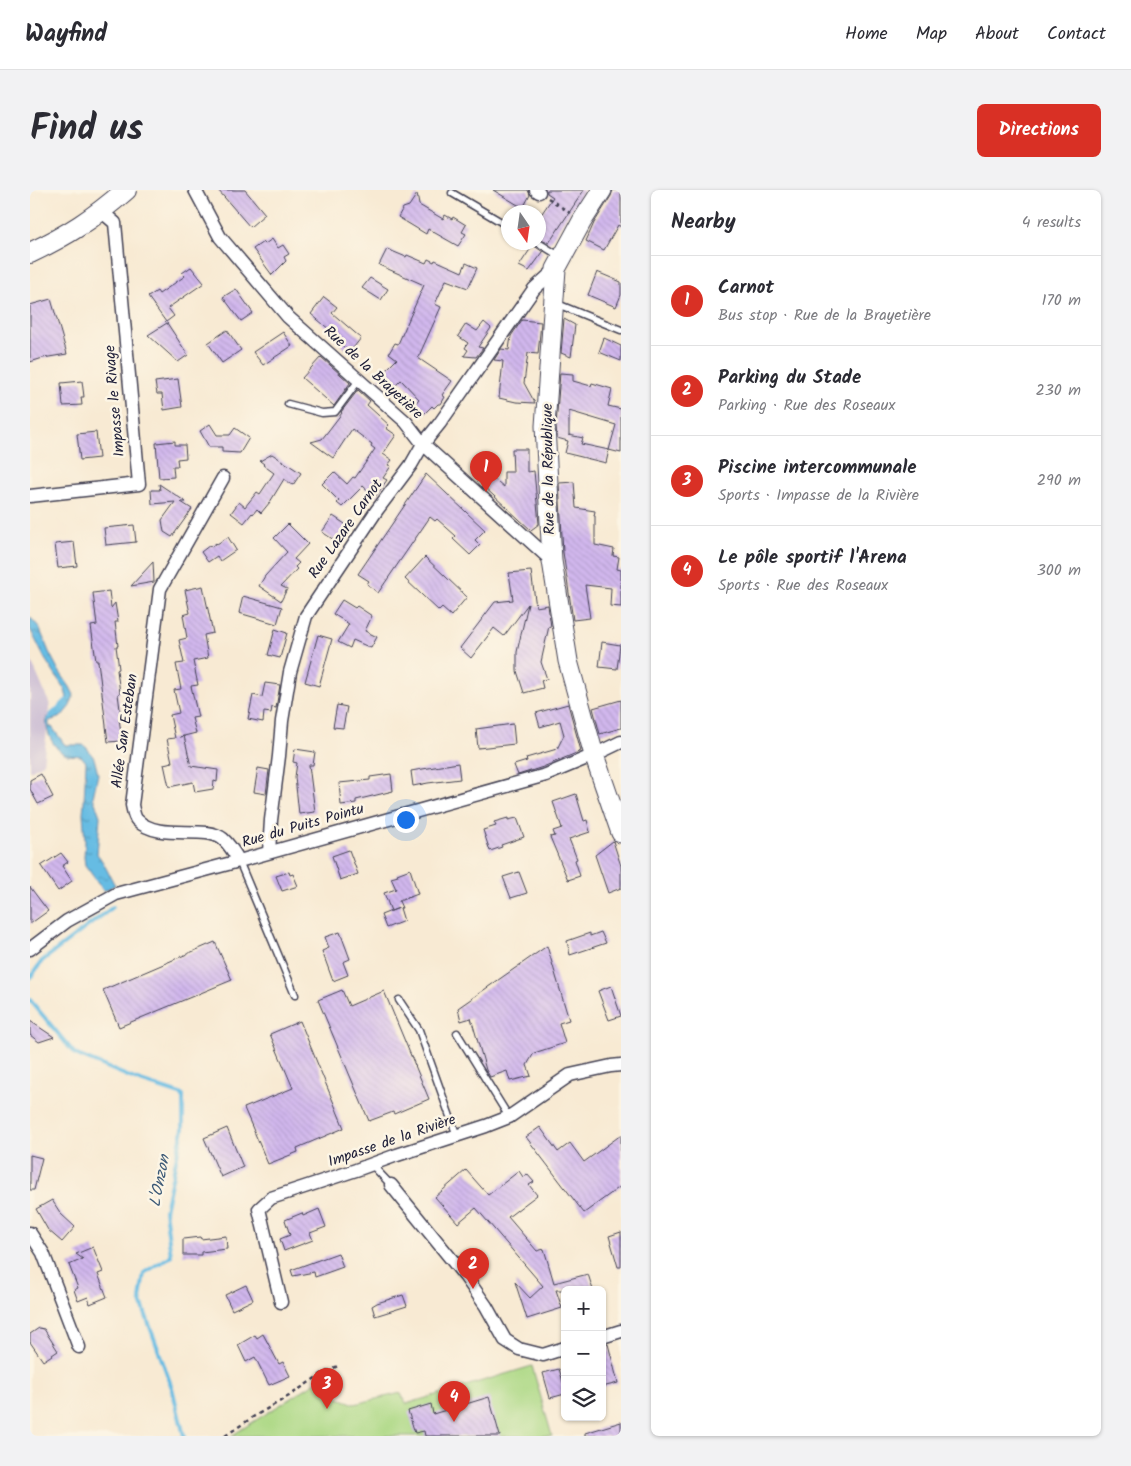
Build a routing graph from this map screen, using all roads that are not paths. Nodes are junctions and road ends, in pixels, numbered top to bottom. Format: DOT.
graph roads {
  1 [pos="126,190"];
  2 [pos="194,190"];
  3 [pos="602,190"];
  4 [pos="452,193"];
  5 [pos="101,211"];
  6 [pos="501,222"];
  7 [pos="545,250"];
  8 [pos="30,253"];
  9 [pos="559,263"];
  10 [pos="554,303"];
  11 [pos="621,330"];
  12 [pos="359,380"];
  13 [pos="288,404"];
  14 [pos="423,444"];
  15 [pos="223,478"];
  16 [pos="30,496"];
  17 [pos="552,562"];
  18 [pos="621,742"];
  19 [pos="594,755"];
  20 [pos="621,834"];
  21 [pos="269,852"];
  22 [pos="239,861"];
  23 [pos="30,949"];
  24 [pos="295,995"];
  25 [pos="399,1000"];
  26 [pos="457,1033"];
  27 [pos="621,1065"];
  28 [pos="509,1117"];
  29 [pos="457,1136"];
  30 [pos="371,1164"];
  31 [pos="391,1185"];
  32 [pos="30,1233"];
  33 [pos="281,1302"];
  34 [pos="621,1331"];
  35 [pos="606,1336"];
  36 [pos="80,1347"];
  37 [pos="561,1349"];
  1 -- 5 [label="main road"];
  2 -- 12 [label="street, Rue de la Brayetière"];
  3 -- 9 [label="main road, Rue de la République"];
  4 -- 6 [label="lane"];
  5 -- 8 [label="main road"];
  5 -- 16 [label="street, Impasse le Rivage"];
  7 -- 9 [label="lane"];
  9 -- 10 [label="main road, Rue de la République"];
  9 -- 14 [label="street, Rue Lazare Carnot"];
  10 -- 11 [label="lane"];
  10 -- 17 [label="main road, Rue de la République"];
  12 -- 13 [label="lane"];
  12 -- 14 [label="street, Rue de la Brayetière"];
  14 -- 17 [label="street, Rue de la Brayetière"];
  14 -- 21 [label="street, Rue Lazare Carnot"];
  15 -- 22 [label="street, Allée San Esteban"];
  17 -- 19 [label="main road, Rue de la République"];
  18 -- 19 [label="street, Rue du Puits Pointu"];
  19 -- 20 [label="main road, Rue de la République"];
  19 -- 21 [label="street, Rue du Puits Pointu"];
  21 -- 22 [label="street, Rue du Puits Pointu"];
  22 -- 23 [label="street, Rue du Puits Pointu"];
  22 -- 24 [label="lane"];
  25 -- 29 [label="lane"];
  26 -- 28 [label="lane"];
  27 -- 28 [label="street, Impasse de la Rivière"];
  28 -- 29 [label="street, Impasse de la Rivière"];
  29 -- 30 [label="street, Impasse de la Rivière"];
  30 -- 31 [label="lane"];
  30 -- 33 [label="street, Impasse de la Rivière"];
  31 -- 37 [label="street"];
  32 -- 36 [label="street"];
  34 -- 35 [label="street"];
}
